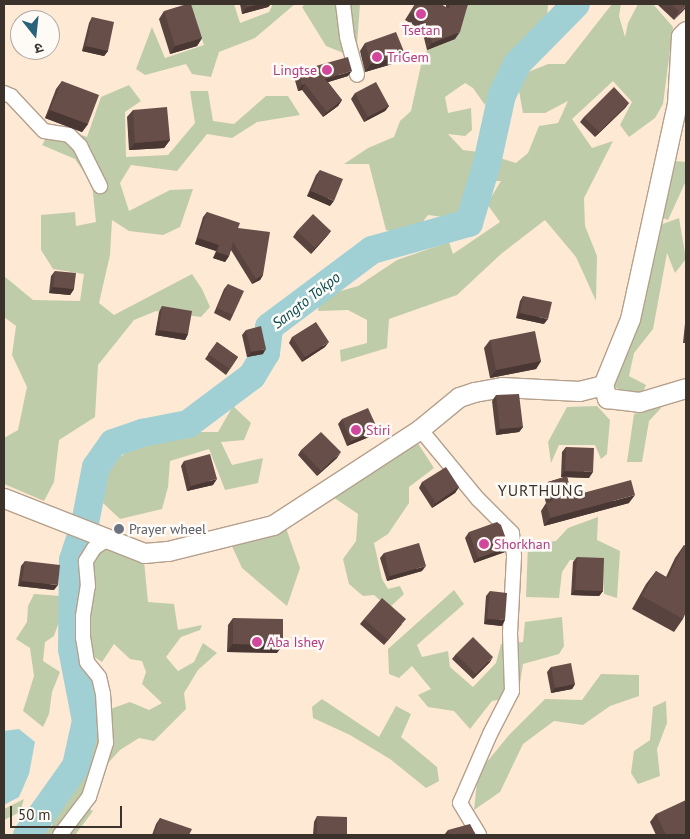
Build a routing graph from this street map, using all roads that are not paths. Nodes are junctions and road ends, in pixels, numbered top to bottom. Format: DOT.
graph roads {
  1 [pos="343,4"];
  2 [pos="686,31"];
  3 [pos="357,75"];
  4 [pos="4,93"];
  5 [pos="100,186"];
  6 [pos="603,385"];
  7 [pos="686,388"];
  8 [pos="420,429"];
  9 [pos="4,498"];
  10 [pos="101,536"];
  11 [pos="60,835"];
  12 [pos="479,835"];
  1 -- 3 [label="street"];
  2 -- 6 [label="street"];
  4 -- 5 [label="street"];
  6 -- 7 [label="street"];
  6 -- 8 [label="street"];
  8 -- 10 [label="street"];
  8 -- 12 [label="street"];
  9 -- 10 [label="street"];
  10 -- 11 [label="street"];
}
